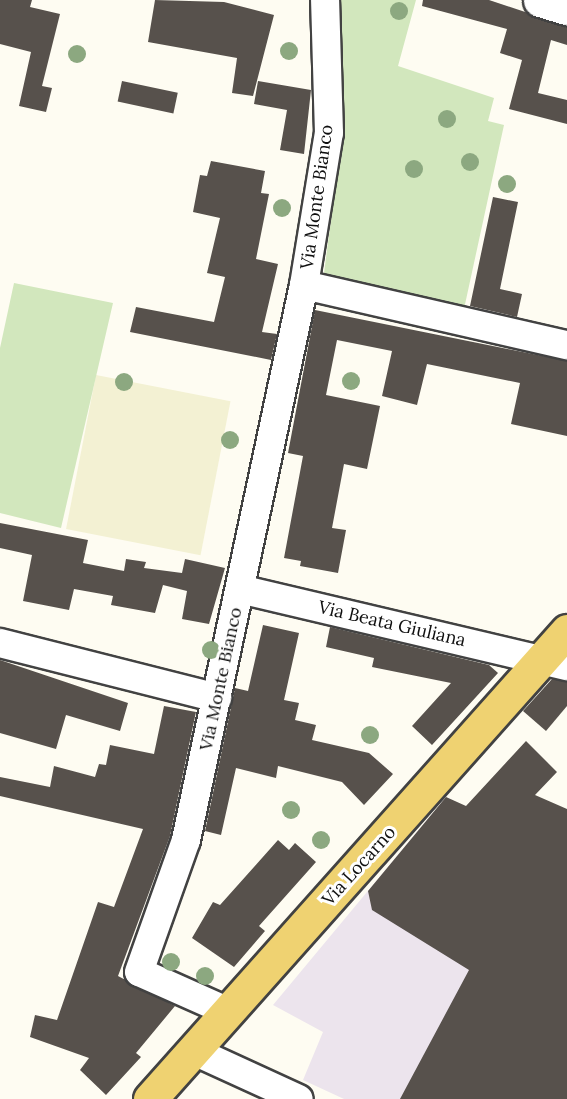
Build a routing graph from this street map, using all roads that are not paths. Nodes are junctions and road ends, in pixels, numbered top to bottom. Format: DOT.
graph roads {
  1 [pos="325,0"];
  2 [pos="540,0"];
  3 [pos="567,8"];
  4 [pos="304,285"];
  5 [pos="567,345"];
  6 [pos="240,590"];
  7 [pos="567,631"];
  8 [pos="0,643"];
  9 [pos="555,663"];
  10 [pos="217,698"];
  11 [pos="229,1012"];
  12 [pos="194,1051"];
  13 [pos="150,1099"];
  14 [pos="299,1099"];
  1 -- 4 [label="street, Via Monte Bianco"];
  2 -- 3 [label="street"];
  4 -- 5 [label="street, Via Monte Bianco"];
  4 -- 6 [label="street, Via Monte Bianco"];
  6 -- 9 [label="street, Via Beata Giuliana"];
  6 -- 10 [label="street, Via Monte Bianco"];
  7 -- 9 [label="main road, Via Locarno"];
  8 -- 10 [label="street"];
  9 -- 11 [label="main road, Via Locarno"];
  10 -- 11 [label="street, Via Monte Bianco"];
  11 -- 12 [label="main road, Via Locarno"];
  12 -- 13 [label="main road, Via Locarno"];
  12 -- 14 [label="street"];
}
